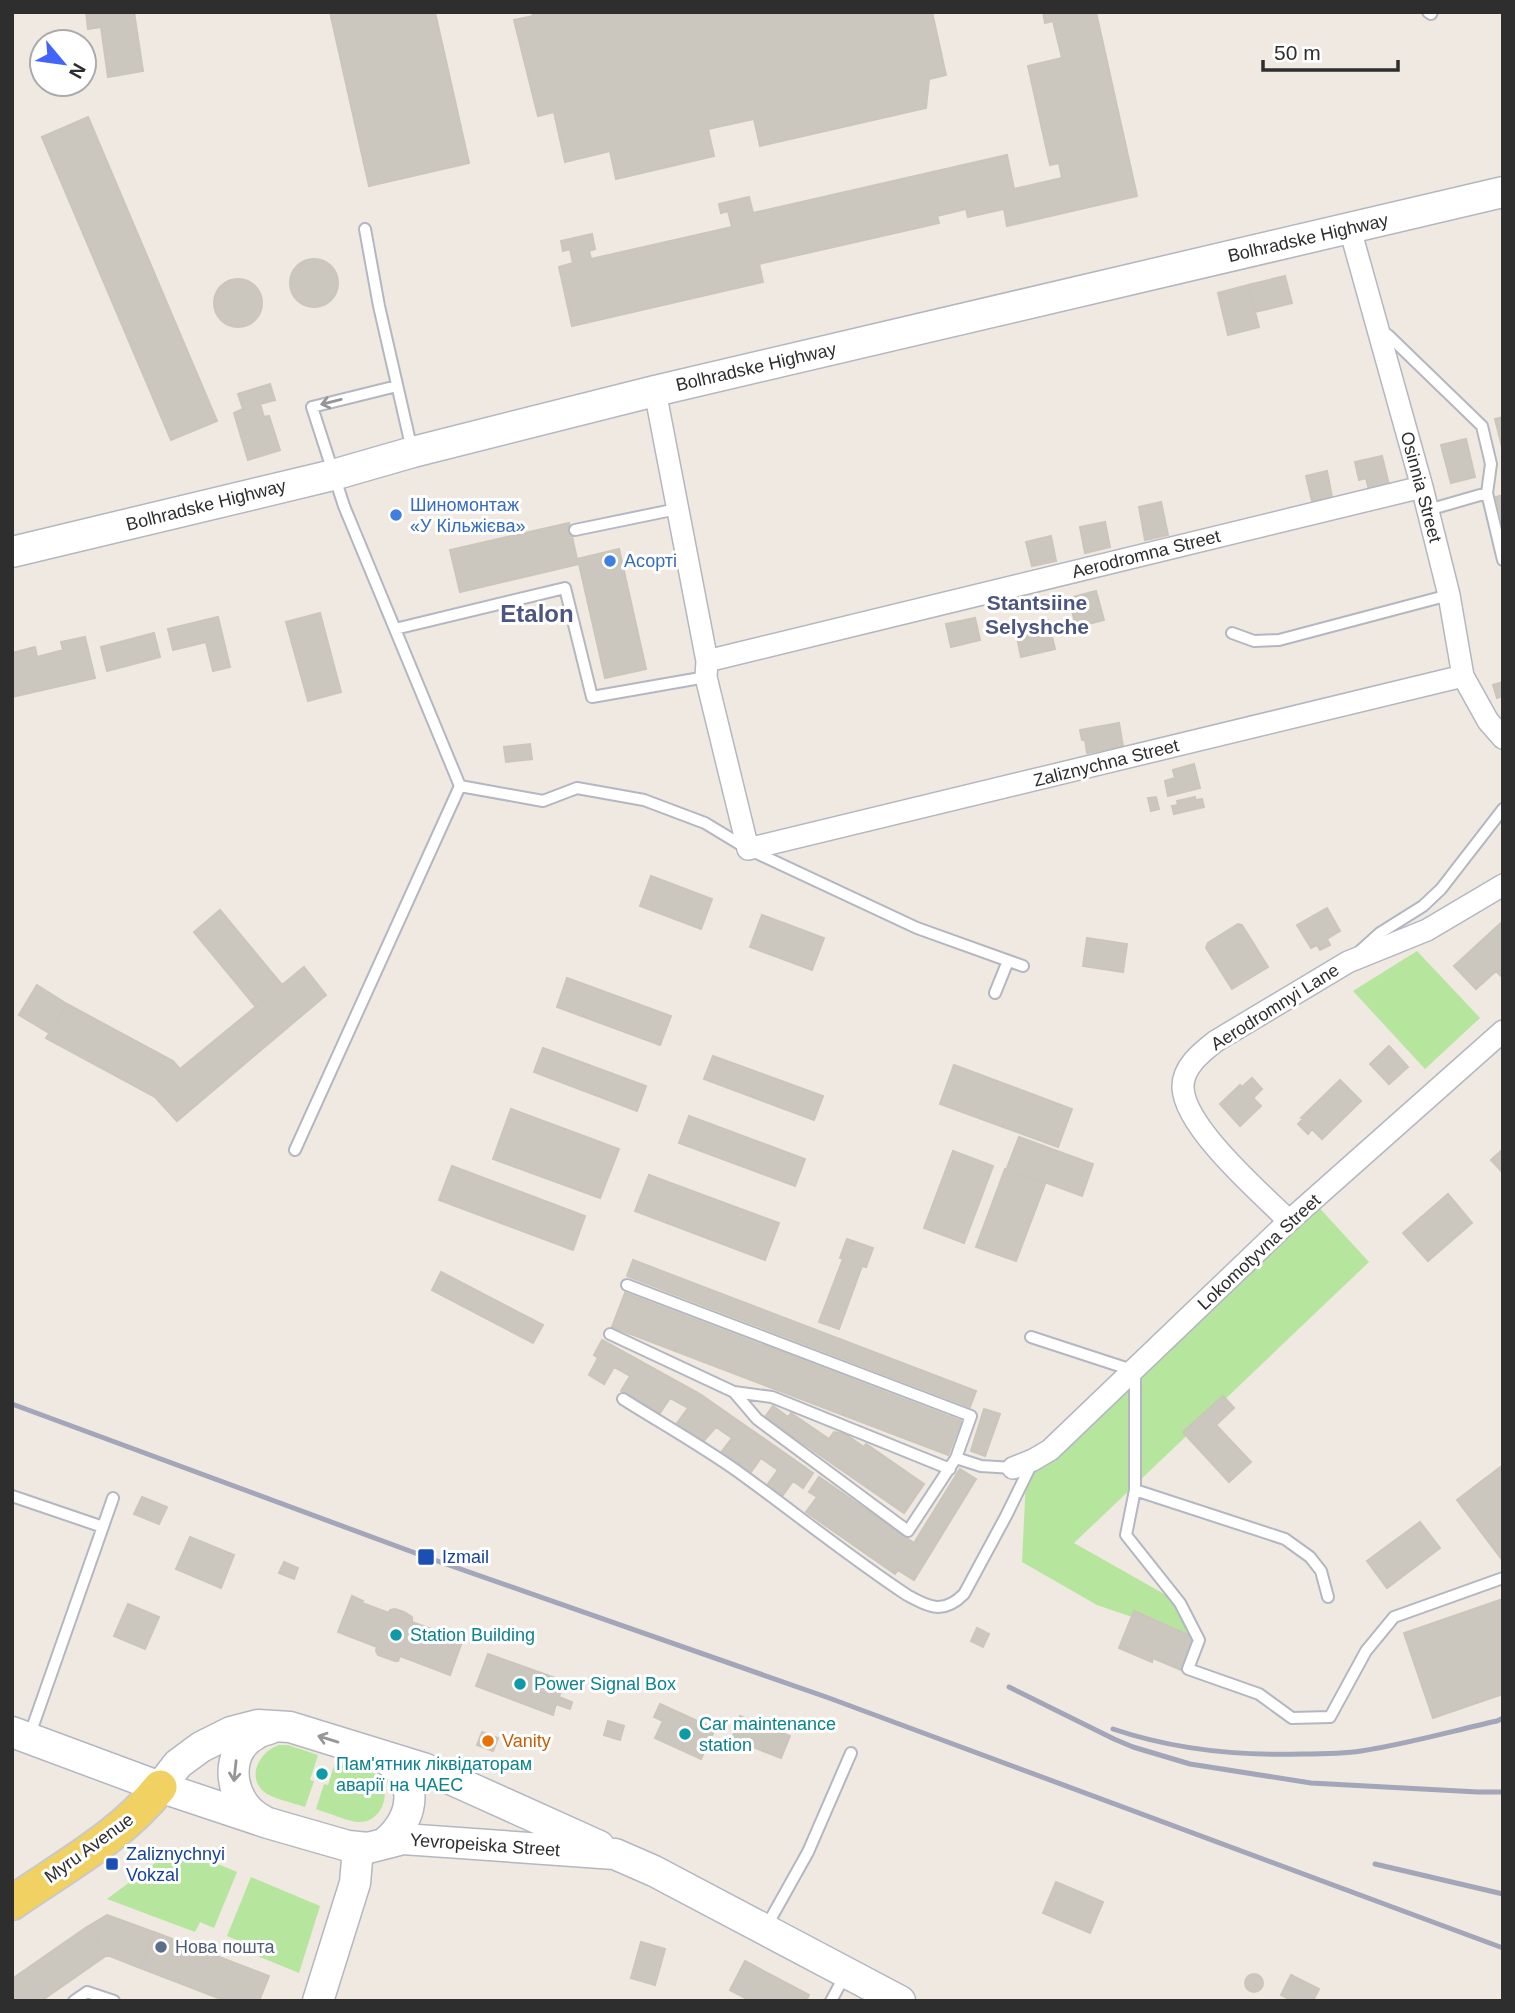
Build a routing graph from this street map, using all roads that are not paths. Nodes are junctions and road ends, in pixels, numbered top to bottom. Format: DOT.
graph roads {
  1 [pos="1503,192"];
  2 [pos="365,229"];
  3 [pos="1350,229"];
  4 [pos="1380,337"];
  5 [pos="397,386"];
  6 [pos="655,391"];
  7 [pos="413,452"];
  8 [pos="333,475"];
  9 [pos="1422,487"];
  10 [pos="1487,493"];
  11 [pos="677,509"];
  12 [pos="1428,510"];
  13 [pos="575,530"];
  14 [pos="12,552"];
  15 [pos="1503,560"];
  16 [pos="1449,595"];
  17 [pos="395,629"];
  18 [pos="1233,633"];
  19 [pos="707,669"];
  20 [pos="1463,676"];
  21 [pos="1503,738"];
  22 [pos="460,786"];
  23 [pos="1503,809"];
  24 [pos="748,849"];
  25 [pos="1503,885"];
  26 [pos="1008,961"];
  27 [pos="1348,962"];
  28 [pos="1023,966"];
  29 [pos="995,993"];
  30 [pos="1503,1031"];
  31 [pos="295,1150"];
  32 [pos="1289,1221"];
  33 [pos="627,1285"];
  34 [pos="610,1335"];
  35 [pos="1031,1337"];
  36 [pos="1135,1371"];
  37 [pos="734,1392"];
  38 [pos="623,1399"];
  39 [pos="956,1458"];
  40 [pos="1023,1464"];
  41 [pos="950,1469"];
  42 [pos="1135,1490"];
  43 [pos="12,1496"];
  44 [pos="113,1499"];
  45 [pos="103,1527"];
  46 [pos="1503,1578"];
  47 [pos="1328,1597"];
  48 [pos="278,1726"];
  49 [pos="20,1735"];
  50 [pos="851,1753"];
  51 [pos="378,1754"];
  52 [pos="160,1787"];
  53 [pos="519,1810"];
  54 [pos="268,1823"];
  55 [pos="372,1845"];
  56 [pos="511,1846"];
  57 [pos="615,1854"];
  58 [pos="12,1903"];
  59 [pos="765,1930"];
  60 [pos="846,1973"];
  61 [pos="74,2001"];
  62 [pos="114,2001"];
  63 [pos="318,2001"];
  64 [pos="831,2001"];
  65 [pos="900,2001"];
  1 -- 3 [label="main road, Bolhradske Highway"];
  2 -- 5 [label="lane"];
  3 -- 4 [label="street, Osinnia Street"];
  3 -- 6 [label="main road, Bolhradske Highway"];
  4 -- 9 [label="street, Osinnia Street"];
  4 -- 10 [label="lane"];
  5 -- 7 [label="lane"];
  5 -- 8 [label="lane, one-way"];
  6 -- 7 [label="main road, Bolhradske Highway"];
  6 -- 11 [label="street"];
  7 -- 8 [label="main road, Bolhradske Highway"];
  8 -- 14 [label="main road, Bolhradske Highway"];
  8 -- 17 [label="lane"];
  9 -- 12 [label="street, Osinnia Street"];
  9 -- 19 [label="street, Aerodromna Street"];
  10 -- 12 [label="lane"];
  10 -- 15 [label="lane"];
  11 -- 13 [label="lane"];
  11 -- 19 [label="street"];
  12 -- 16 [label="street, Osinnia Street"];
  16 -- 18 [label="lane"];
  16 -- 20 [label="street, Osinnia Street"];
  17 -- 19 [label="lane"];
  17 -- 22 [label="lane"];
  19 -- 24 [label="street"];
  20 -- 21 [label="street, Osinnia Street"];
  20 -- 24 [label="street, Zaliznychna Street"];
  22 -- 24 [label="lane"];
  22 -- 31 [label="lane"];
  23 -- 27 [label="lane"];
  24 -- 26 [label="lane"];
  25 -- 27 [label="street, Aerodromnyi Lane"];
  26 -- 28 [label="lane"];
  26 -- 29 [label="lane"];
  27 -- 32 [label="street, Aerodromnyi Lane"];
  30 -- 32 [label="street, Lokomotyvna Street"];
  32 -- 36 [label="street, Lokomotyvna Street"];
  33 -- 39 [label="lane"];
  34 -- 37 [label="lane"];
  35 -- 36 [label="lane"];
  36 -- 40 [label="street, Lokomotyvna Street"];
  36 -- 42 [label="lane"];
  37 -- 41 [label="lane"];
  37 -- 41 [label="lane"];
  38 -- 40 [label="lane"];
  39 -- 40 [label="lane"];
  39 -- 41 [label="lane"];
  42 -- 46 [label="lane"];
  42 -- 47 [label="lane"];
  43 -- 45 [label="lane"];
  44 -- 45 [label="lane"];
  45 -- 49 [label="lane"];
  51 -- 48 [label="main road, one-way"];
  48 -- 52 [label="main road"];
  48 -- 54 [label="main road, one-way"];
  49 -- 52 [label="main road, Yevropeiska Street"];
  50 -- 59 [label="lane"];
  51 -- 53 [label="main road"];
  51 -- 55 [label="main road"];
  52 -- 54 [label="main road, Yevropeiska Street"];
  52 -- 58 [label="main road, Myru Avenue"];
  53 -- 56 [label="main road"];
  53 -- 57 [label="main road"];
  54 -- 55 [label="main road, Yevropeiska Street"];
  55 -- 56 [label="main road, Yevropeiska Street"];
  55 -- 63 [label="main road"];
  56 -- 57 [label="main road, Yevropeiska Street"];
  57 -- 59 [label="main road, Yevropeiska Street"];
  59 -- 60 [label="main road, Yevropeiska Street"];
  60 -- 64 [label="lane"];
  60 -- 65 [label="main road, Yevropeiska Street"];
  61 -- 62 [label="lane"];
}
